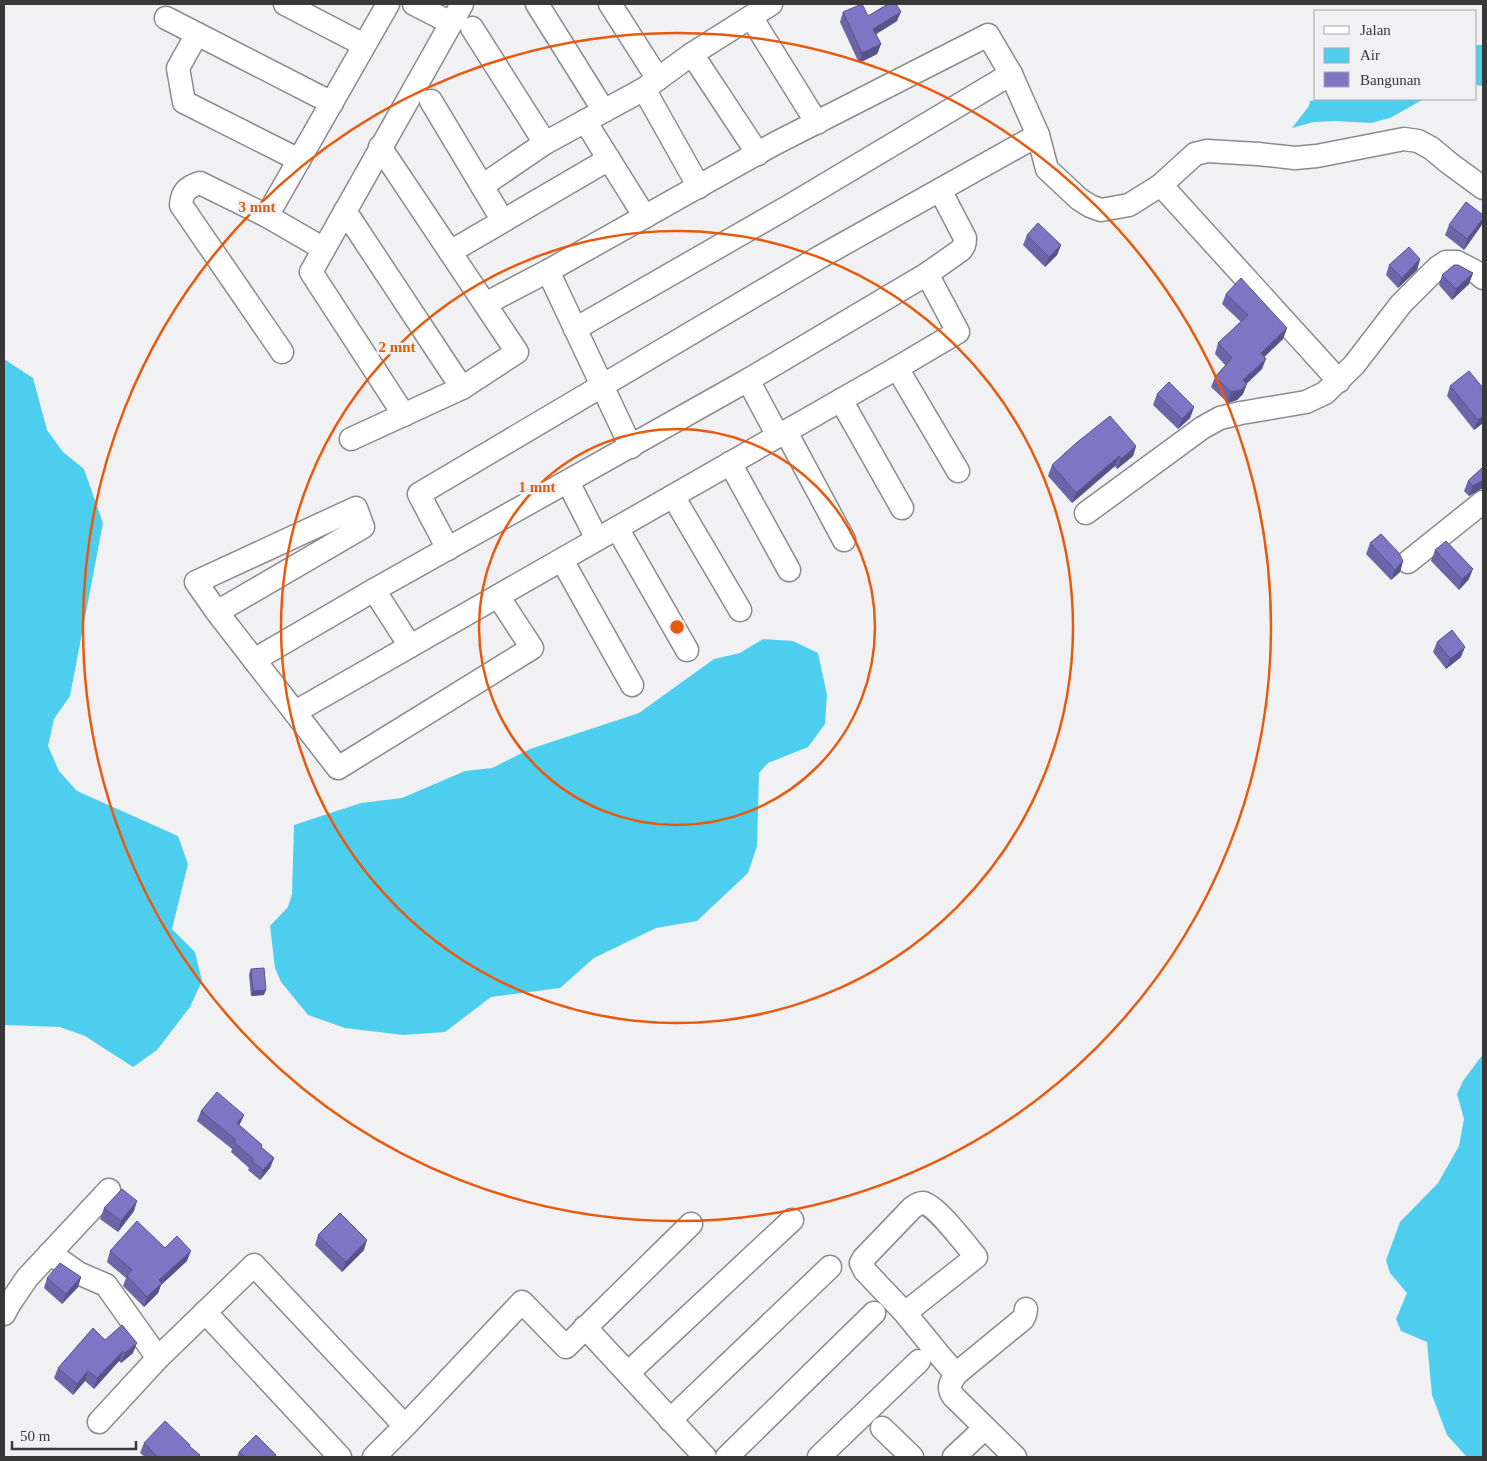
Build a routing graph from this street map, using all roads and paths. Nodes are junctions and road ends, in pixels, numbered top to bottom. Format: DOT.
graph roads {
  1 [pos="285,4"];
  2 [pos="388,4"];
  3 [pos="414,4"];
  4 [pos="462,4"];
  5 [pos="537,4"];
  6 [pos="610,4"];
  7 [pos="771,4"];
  8 [pos="751,17"];
  9 [pos="166,18"];
  10 [pos="461,26"];
  11 [pos="197,34"];
  12 [pos="364,45"];
  13 [pos="692,54"];
  14 [pos="1011,74"];
  15 [pos="651,84"];
  16 [pos="431,101"];
  17 [pos="332,103"];
  18 [pos="594,116"];
  19 [pos="817,122"];
  20 [pos="1038,135"];
  21 [pos="545,143"];
  22 [pos="380,147"];
  23 [pos="758,154"];
  24 [pos="609,159"];
  25 [pos="299,160"];
  26 [pos="1161,185"];
  27 [pos="482,186"];
  28 [pos="699,187"];
  29 [pos="1483,188"];
  30 [pos="940,190"];
  31 [pos="345,211"];
  32 [pos="645,217"];
  33 [pos="273,220"];
  34 [pos="503,221"];
  35 [pos="324,249"];
  36 [pos="450,252"];
  37 [pos="548,271"];
  38 [pos="311,272"];
  39 [pos="927,274"];
  40 [pos="1483,278"];
  41 [pos="485,304"];
  42 [pos="575,328"];
  43 [pos="282,352"];
  44 [pos="897,368"];
  45 [pos="748,380"];
  46 [pos="1338,381"];
  47 [pos="602,386"];
  48 [pos="462,388"];
  49 [pos="841,400"];
  50 [pos="404,415"];
  51 [pos="782,434"];
  52 [pos="351,440"];
  53 [pos="631,447"];
  54 [pos="730,464"];
  55 [pos="958,471"];
  56 [pos="568,482"];
  57 [pos="673,496"];
  58 [pos="1483,502"];
  59 [pos="902,508"];
  60 [pos="1086,513"];
  61 [pos="617,528"];
  62 [pos="597,539"];
  63 [pos="844,540"];
  64 [pos="448,549"];
  65 [pos="562,560"];
  66 [pos="1408,562"];
  67 [pos="789,570"];
  68 [pos="374,590"];
  69 [pos="498,596"];
  70 [pos="740,610"];
  71 [pos="217,612"];
  72 [pos="410,646"];
  73 [pos="687,650"];
  74 [pos="254,660"];
  75 [pos="632,685"];
  76 [pos="295,712"];
  77 [pos="109,1190"];
  78 [pos="792,1220"];
  79 [pos="691,1224"];
  80 [pos="50,1253"];
  81 [pos="830,1267"];
  82 [pos="1026,1309"];
  83 [pos="205,1312"];
  84 [pos="874,1313"];
  85 [pos="905,1313"];
  86 [pos="4,1314"];
  87 [pos="586,1327"];
  88 [pos="158,1358"];
  89 [pos="919,1361"];
  90 [pos="628,1373"];
  91 [pos="956,1374"];
  92 [pos="670,1420"];
  93 [pos="99,1422"];
  94 [pos="405,1426"];
  95 [pos="882,1428"];
  96 [pos="985,1428"];
  97 [pos="340,1457"];
  98 [pos="374,1457"];
  99 [pos="705,1457"];
  100 [pos="726,1457"];
  101 [pos="819,1457"];
  102 [pos="912,1457"];
  103 [pos="954,1457"];
  104 [pos="1015,1457"];
  1 -- 12 [label="street"];
  2 -- 12 [label="street"];
  3 -- 10 [label="street"];
  4 -- 10 [label="street"];
  5 -- 18 [label="street"];
  6 -- 15 [label="street"];
  7 -- 8 [label="street"];
  8 -- 13 [label="street"];
  8 -- 19 [label="street"];
  9 -- 11 [label="street"];
  10 -- 21 [label="street"];
  10 -- 22 [label="street"];
  11 -- 17 [label="street"];
  11 -- 25 [label="street"];
  12 -- 17 [label="street"];
  13 -- 15 [label="street"];
  13 -- 23 [label="street"];
  14 -- 19 [label="street"];
  14 -- 20 [label="street"];
  14 -- 42 [label="street"];
  15 -- 18 [label="street"];
  15 -- 28 [label="street"];
  16 -- 27 [label="street"];
  17 -- 25 [label="street"];
  18 -- 21 [label="street"];
  18 -- 24 [label="street"];
  19 -- 23 [label="street"];
  20 -- 26 [label="street"];
  20 -- 30 [label="street"];
  21 -- 27 [label="street"];
  22 -- 31 [label="street"];
  22 -- 36 [label="street"];
  23 -- 28 [label="street"];
  24 -- 32 [label="street"];
  24 -- 34 [label="street"];
  25 -- 33 [label="street"];
  26 -- 29 [label="street"];
  26 -- 46 [label="street"];
  27 -- 34 [label="street"];
  28 -- 32 [label="street"];
  30 -- 39 [label="street"];
  30 -- 47 [label="street"];
  31 -- 35 [label="street"];
  31 -- 48 [label="street"];
  32 -- 37 [label="street"];
  33 -- 35 [label="street"];
  33 -- 38 [label="street"];
  33 -- 43 [label="street"];
  34 -- 36 [label="street"];
  35 -- 38 [label="street"];
  36 -- 41 [label="street"];
  37 -- 41 [label="street"];
  37 -- 42 [label="street"];
  38 -- 50 [label="street"];
  39 -- 44 [label="street"];
  39 -- 45 [label="street"];
  40 -- 46 [label="street"];
  41 -- 48 [label="street"];
  42 -- 47 [label="street"];
  44 -- 49 [label="street"];
  44 -- 55 [label="street"];
  45 -- 51 [label="street"];
  45 -- 53 [label="street"];
  46 -- 60 [label="street"];
  47 -- 53 [label="street"];
  47 -- 64 [label="street"];
  48 -- 50 [label="street"];
  49 -- 51 [label="street"];
  49 -- 59 [label="street"];
  50 -- 52 [label="street"];
  51 -- 54 [label="street"];
  51 -- 63 [label="street"];
  53 -- 56 [label="street"];
  54 -- 57 [label="street"];
  54 -- 67 [label="street"];
  56 -- 62 [label="street"];
  56 -- 64 [label="street"];
  57 -- 61 [label="street"];
  57 -- 70 [label="street"];
  58 -- 66 [label="street"];
  61 -- 62 [label="street"];
  61 -- 73 [label="street"];
  62 -- 65 [label="street"];
  64 -- 68 [label="street"];
  65 -- 69 [label="street"];
  65 -- 75 [label="street"];
  68 -- 72 [label="street"];
  68 -- 74 [label="street"];
  69 -- 72 [label="street"];
  69 -- 76 [label="street"];
  71 -- 71 [label="street"];
  71 -- 74 [label="street"];
  72 -- 76 [label="street"];
  74 -- 76 [label="street"];
  77 -- 80 [label="street"];
  78 -- 90 [label="street"];
  79 -- 87 [label="street"];
  80 -- 86 [label="street"];
  80 -- 88 [label="street"];
  81 -- 92 [label="street"];
  82 -- 91 [label="street"];
  83 -- 88 [label="street"];
  83 -- 94 [label="street"];
  83 -- 97 [label="street"];
  84 -- 100 [label="street"];
  85 -- 85 [label="street"];
  85 -- 91 [label="street"];
  87 -- 90 [label="street"];
  87 -- 94 [label="street"];
  88 -- 93 [label="street"];
  89 -- 101 [label="street"];
  90 -- 92 [label="street"];
  91 -- 96 [label="street"];
  92 -- 99 [label="street"];
  94 -- 98 [label="street"];
  95 -- 102 [label="street"];
  96 -- 103 [label="street"];
  96 -- 104 [label="street"];
}
